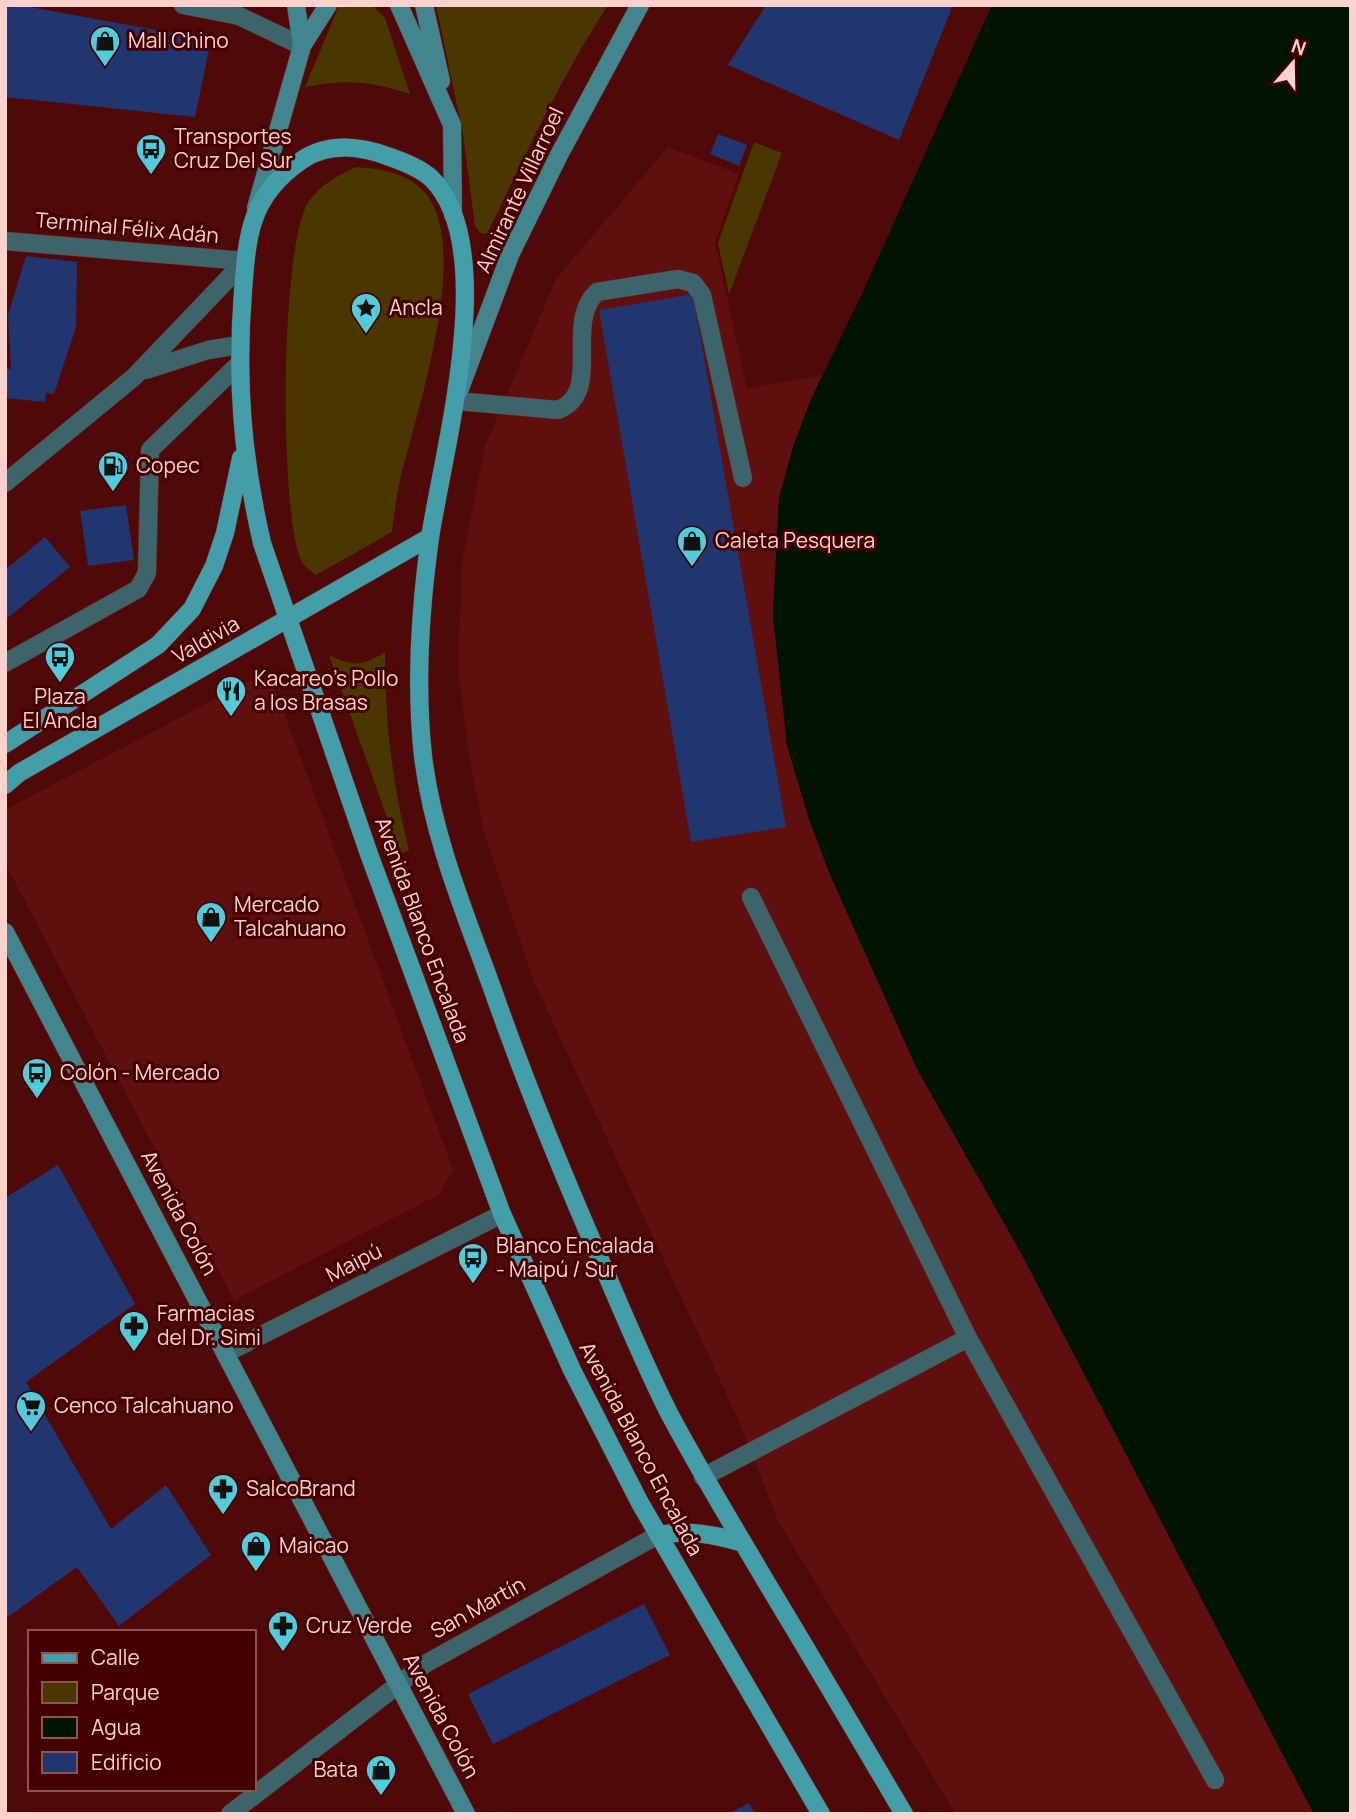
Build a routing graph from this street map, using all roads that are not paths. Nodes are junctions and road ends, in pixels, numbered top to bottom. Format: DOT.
graph roads {
  1 [pos="183,5"];
  2 [pos="296,5"];
  3 [pos="328,5"];
  4 [pos="399,5"];
  5 [pos="424,5"];
  6 [pos="640,5"];
  7 [pos="302,46"];
  8 [pos="452,125"];
  9 [pos="453,215"];
  10 [pos="253,221"];
  11 [pos="5,241"];
  12 [pos="246,261"];
  13 [pos="239,345"];
  14 [pos="239,365"];
  15 [pos="134,377"];
  16 [pos="456,401"];
  17 [pos="243,441"];
  18 [pos="743,478"];
  19 [pos="5,483"];
  20 [pos="430,537"];
  21 [pos="288,620"];
  22 [pos="5,663"];
  23 [pos="5,744"];
  24 [pos="5,785"];
  25 [pos="751,897"];
  26 [pos="5,932"];
  27 [pos="502,1214"];
  28 [pos="968,1338"];
  29 [pos="226,1353"];
  30 [pos="703,1476"];
  31 [pos="658,1535"];
  32 [pos="743,1544"];
  33 [pos="398,1683"];
  34 [pos="1215,1780"];
  35 [pos="230,1814"];
  36 [pos="466,1814"];
  37 [pos="821,1814"];
  38 [pos="904,1814"];
  1 -- 7 [label="street"];
  2 -- 7 [label="main road"];
  3 -- 7 [label="main road, Avenida Blanco Encalada"];
  4 -- 8 [label="main road, Avenida Blanco Encalada"];
  5 -- 8 [label="main road"];
  6 -- 16 [label="main road, Almirante Villarroel"];
  7 -- 10 [label="main road, Avenida Blanco Encalada"];
  8 -- 9 [label="main road, Avenida Blanco Encalada"];
  9 -- 10 [label="main road"];
  9 -- 16 [label="main road, Avenida Blanco Encalada"];
  10 -- 12 [label="main road, Avenida Blanco Encalada"];
  11 -- 12 [label="street, Terminal Félix Adán"];
  12 -- 13 [label="main road, Avenida Blanco Encalada"];
  12 -- 15 [label="street"];
  13 -- 14 [label="main road, Avenida Blanco Encalada"];
  13 -- 15 [label="street"];
  14 -- 17 [label="main road, Avenida Blanco Encalada"];
  14 -- 22 [label="street"];
  15 -- 19 [label="street"];
  16 -- 18 [label="street"];
  16 -- 20 [label="main road, Avenida Blanco Encalada"];
  17 -- 21 [label="main road, Avenida Blanco Encalada"];
  17 -- 23 [label="main road, Valdivia"];
  20 -- 21 [label="main road, Valdivia"];
  20 -- 30 [label="main road, Avenida Blanco Encalada"];
  21 -- 24 [label="main road, Valdivia"];
  21 -- 27 [label="main road, Avenida Blanco Encalada"];
  25 -- 28 [label="street"];
  26 -- 29 [label="main road, Avenida Colón"];
  27 -- 29 [label="street, Maipú"];
  27 -- 31 [label="main road, Avenida Blanco Encalada"];
  28 -- 30 [label="street"];
  28 -- 34 [label="street"];
  29 -- 33 [label="main road, Avenida Colón"];
  30 -- 32 [label="main road, Avenida Blanco Encalada"];
  31 -- 32 [label="main road"];
  31 -- 33 [label="street, San Martín"];
  31 -- 37 [label="main road, Avenida Blanco Encalada"];
  32 -- 38 [label="main road, Avenida Blanco Encalada"];
  33 -- 35 [label="street, San Martín"];
  33 -- 36 [label="main road, Avenida Colón"];
}
